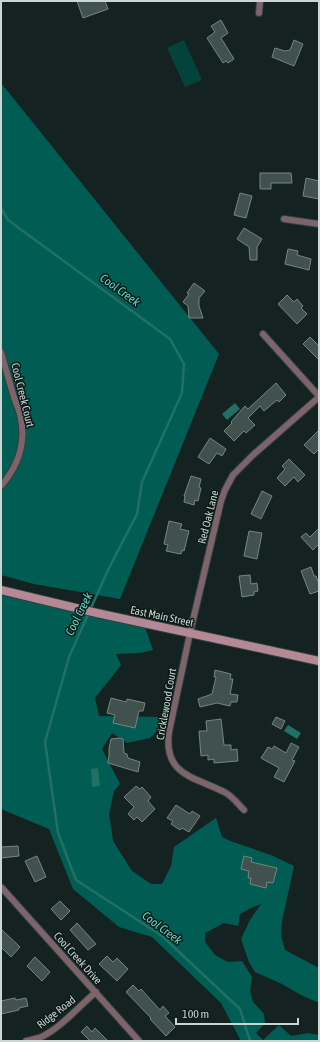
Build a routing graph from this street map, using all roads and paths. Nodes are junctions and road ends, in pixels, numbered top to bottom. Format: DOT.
graph roads {
  1 [pos="260,1"];
  2 [pos="259,13"];
  3 [pos="284,219"];
  4 [pos="319,224"];
  5 [pos="263,334"];
  6 [pos="1,352"];
  7 [pos="319,396"];
  8 [pos="1,486"];
  9 [pos="1,590"];
  10 [pos="190,633"];
  11 [pos="319,661"];
  12 [pos="244,810"];
  13 [pos="2,888"];
  14 [pos="96,992"];
  15 [pos="26,1041"];
  16 [pos="139,1041"];
  1 -- 2 [label="street"];
  3 -- 4 [label="street"];
  5 -- 7 [label="street"];
  6 -- 8 [label="street, Cool Creek Court"];
  7 -- 10 [label="street, Red Oak Lane"];
  9 -- 10 [label="main road, East Main Street"];
  10 -- 11 [label="main road, East Main Street"];
  10 -- 12 [label="street, Cricklewood Court"];
  13 -- 14 [label="street, Cool Creek Drive"];
  14 -- 15 [label="street, Ridge Road"];
  14 -- 16 [label="street, Cool Creek Drive"];
}
